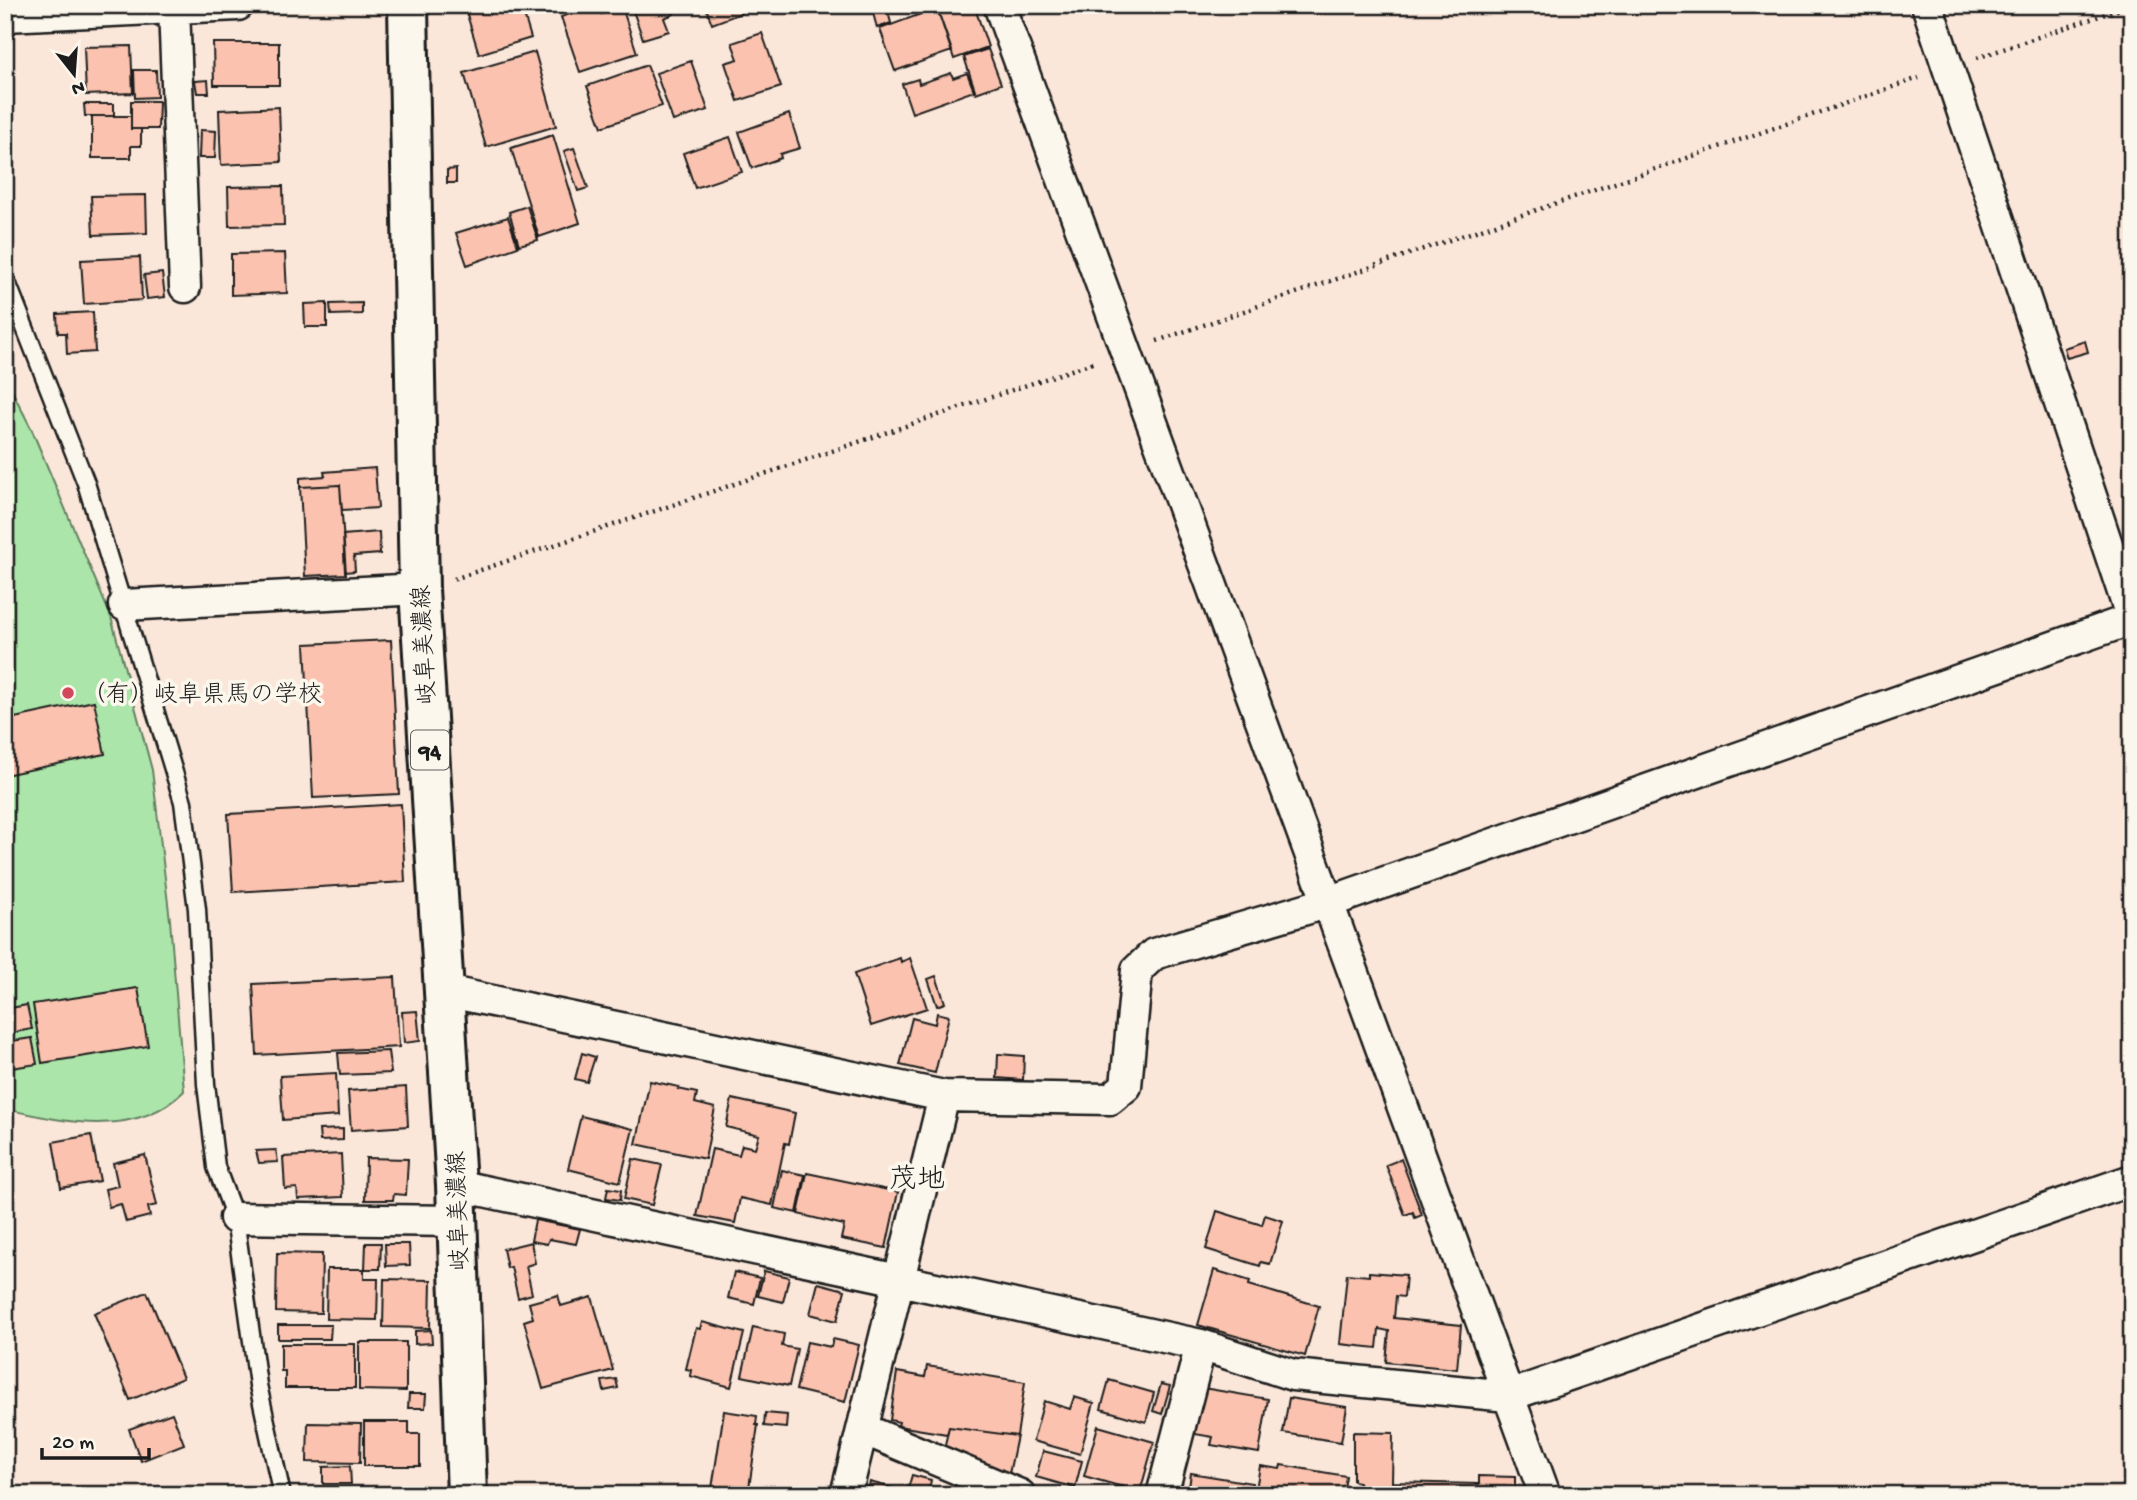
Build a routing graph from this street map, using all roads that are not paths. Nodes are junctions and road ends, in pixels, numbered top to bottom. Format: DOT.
graph roads {
  1 [pos="239,5"];
  2 [pos="408,5"];
  3 [pos="999,5"];
  4 [pos="1927,5"];
  5 [pos="174,8"];
  6 [pos="5,16"];
  7 [pos="5,277"];
  8 [pos="185,288"];
  9 [pos="419,589"];
  10 [pos="124,605"];
  11 [pos="1326,903"];
  12 [pos="445,991"];
  13 [pos="944,1096"];
  14 [pos="2132,1180"];
  15 [pos="457,1203"];
  16 [pos="236,1218"];
  17 [pos="900,1280"];
  18 [pos="1201,1345"];
  19 [pos="1508,1395"];
  20 [pos="863,1429"];
  21 [pos="282,1495"];
  22 [pos="467,1495"];
  23 [pos="846,1495"];
  24 [pos="1020,1495"];
  25 [pos="1162,1495"];
  26 [pos="1545,1495"];
  1 -- 5 [label="street"];
  2 -- 9 [label="main road, 岐阜美濃線 / 94"];
  3 -- 11 [label="street"];
  4 -- 11 [label="street"];
  5 -- 6 [label="street"];
  5 -- 8 [label="street"];
  7 -- 10 [label="lane"];
  9 -- 10 [label="street"];
  9 -- 12 [label="main road, 岐阜美濃線 / 94"];
  10 -- 16 [label="lane"];
  11 -- 13 [label="street"];
  11 -- 19 [label="street"];
  12 -- 13 [label="street"];
  12 -- 15 [label="main road, 岐阜美濃線 / 94"];
  13 -- 17 [label="street"];
  14 -- 19 [label="street"];
  15 -- 16 [label="street"];
  15 -- 17 [label="street"];
  15 -- 22 [label="main road, 岐阜美濃線 / 94"];
  16 -- 21 [label="lane"];
  17 -- 18 [label="street"];
  17 -- 20 [label="street"];
  18 -- 19 [label="street"];
  18 -- 25 [label="street"];
  19 -- 26 [label="street"];
  20 -- 23 [label="street"];
  20 -- 24 [label="street"];
}
